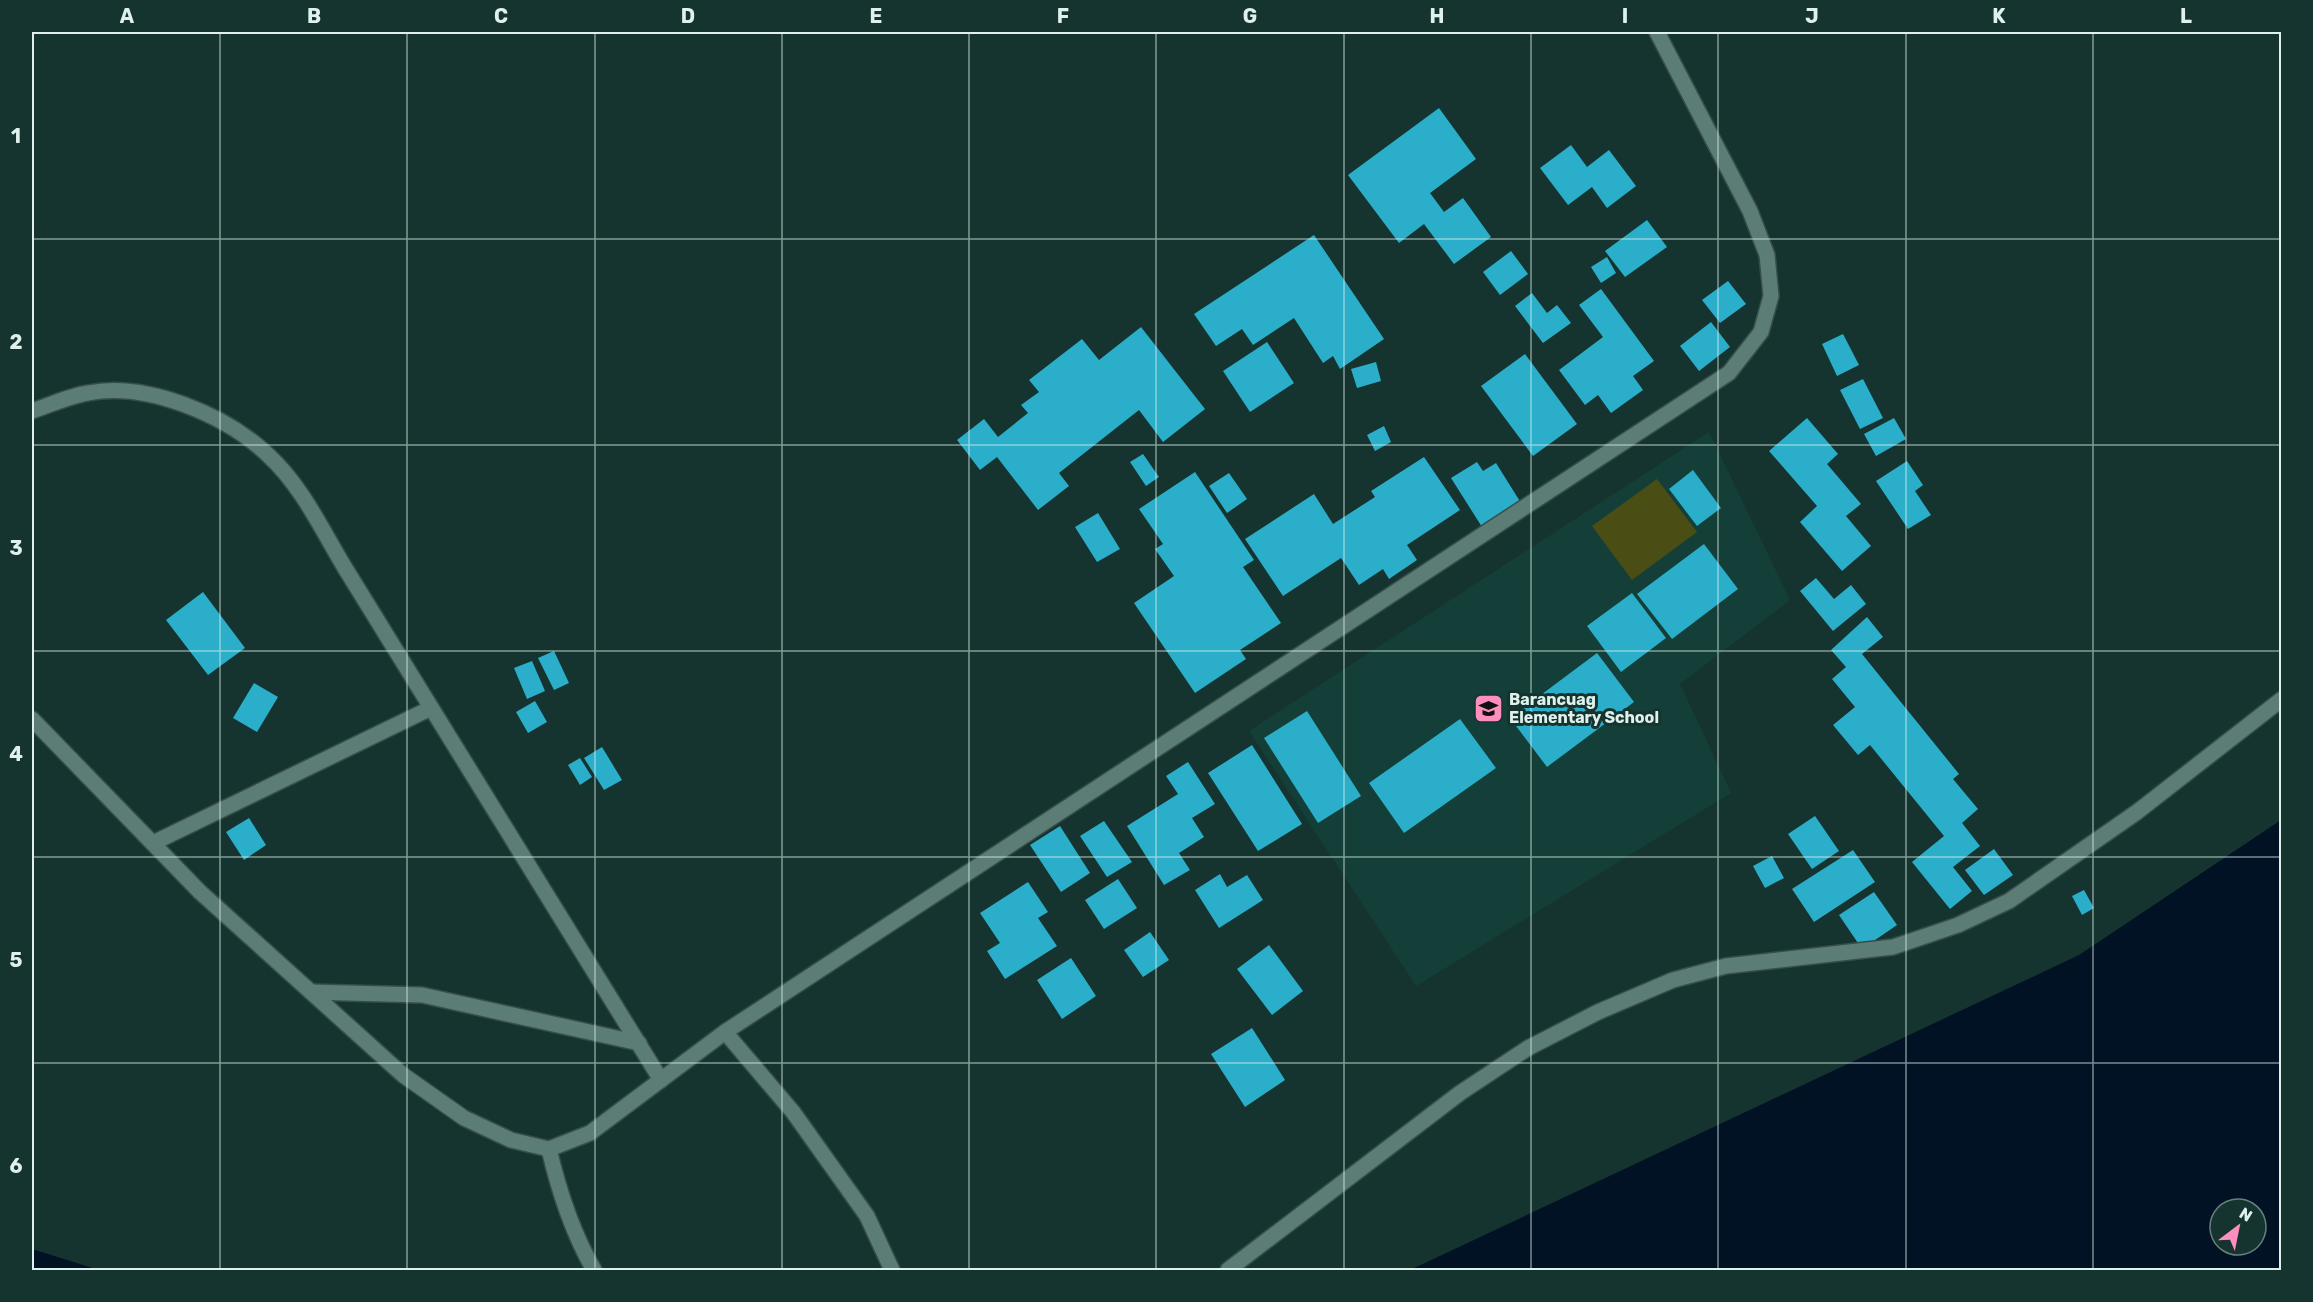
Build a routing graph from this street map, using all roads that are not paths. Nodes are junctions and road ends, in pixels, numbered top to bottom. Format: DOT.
graph roads {
  1 [pos="1657,32"];
  2 [pos="32,411"];
  3 [pos="2282,699"];
  4 [pos="431,708"];
  5 [pos="32,719"];
  6 [pos="153,843"];
  7 [pos="311,992"];
  8 [pos="725,1032"];
  9 [pos="639,1043"];
  10 [pos="661,1080"];
  11 [pos="549,1149"];
  12 [pos="594,1270"];
  13 [pos="892,1270"];
  14 [pos="1228,1270"];
  1 -- 8 [label="street"];
  2 -- 4 [label="street"];
  3 -- 14 [label="street"];
  4 -- 6 [label="street"];
  4 -- 9 [label="street"];
  5 -- 6 [label="street"];
  6 -- 7 [label="street"];
  7 -- 9 [label="street"];
  7 -- 11 [label="street"];
  8 -- 10 [label="street"];
  8 -- 13 [label="street"];
  9 -- 10 [label="street"];
  10 -- 11 [label="street"];
  11 -- 12 [label="street"];
}
